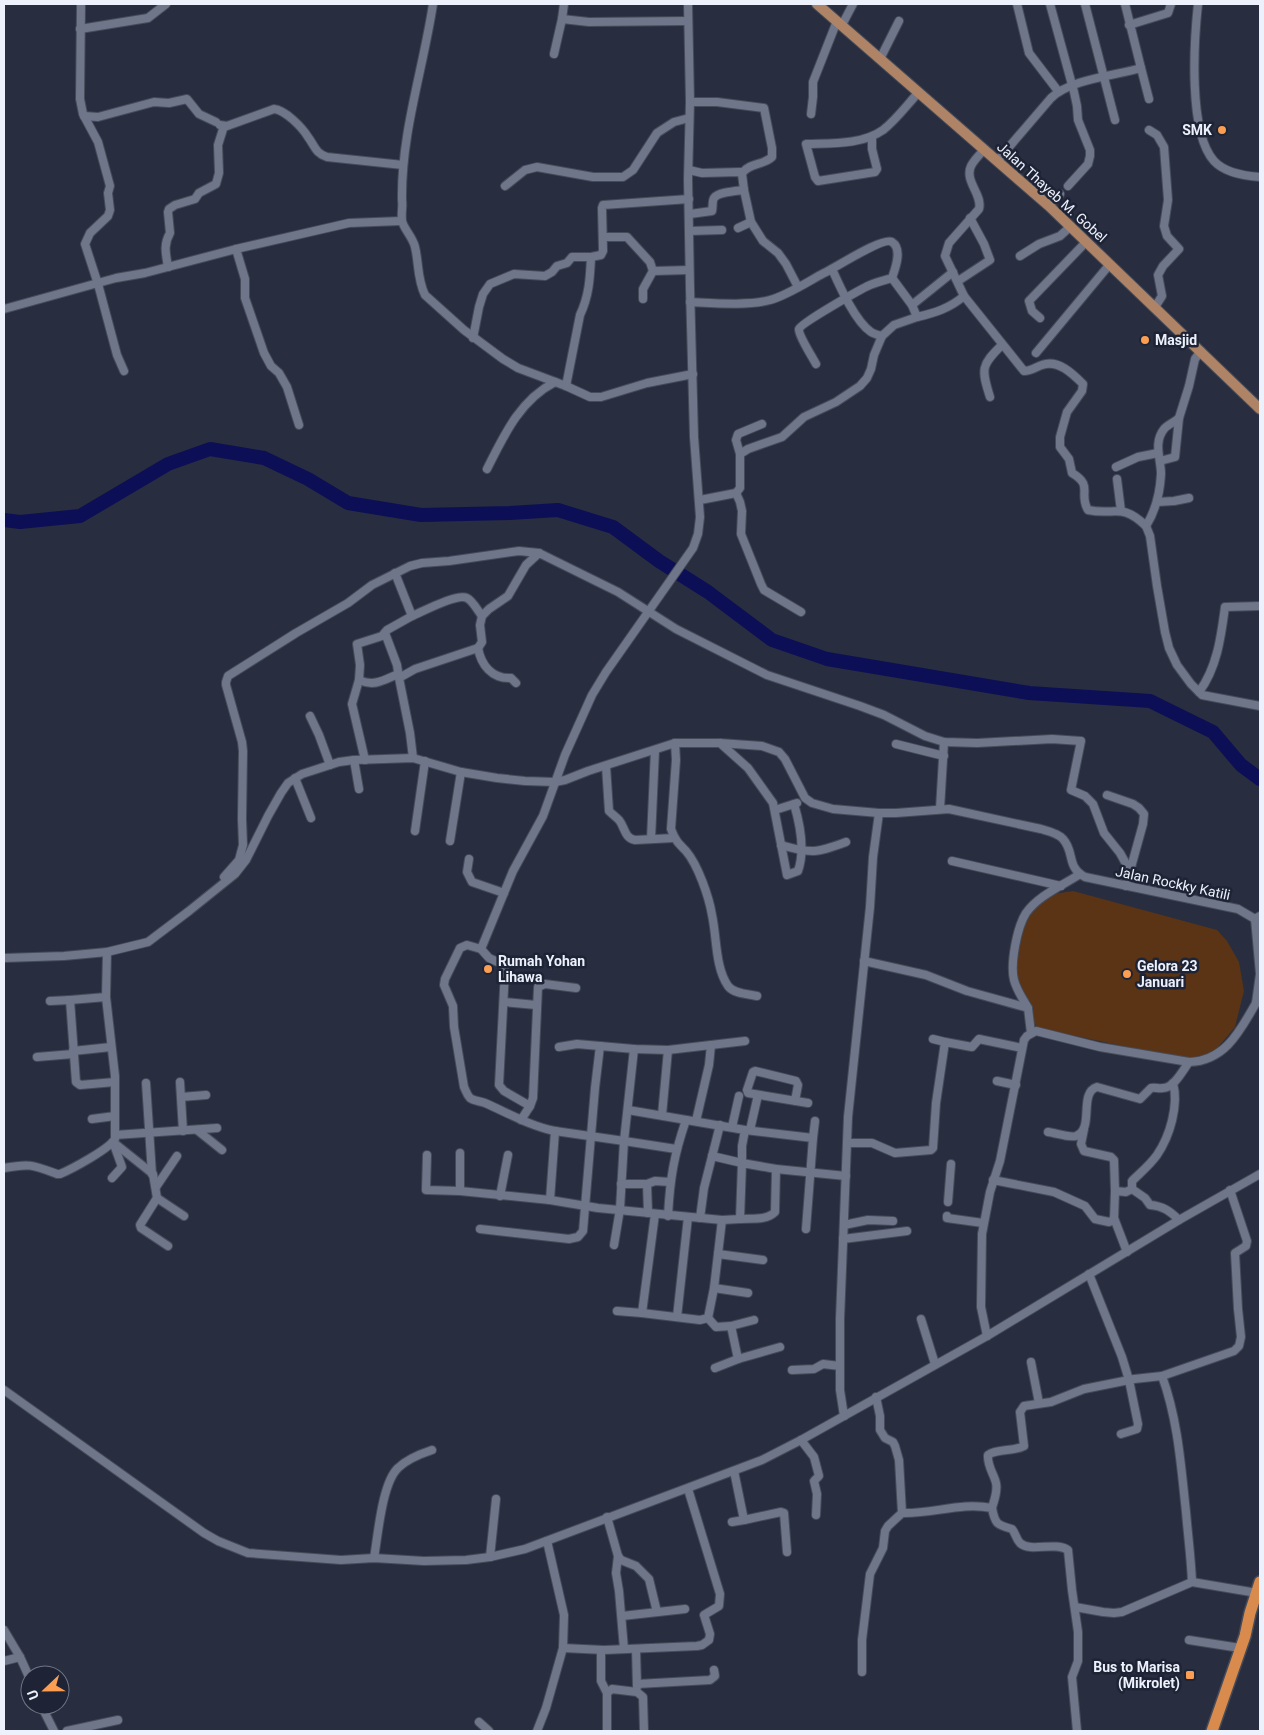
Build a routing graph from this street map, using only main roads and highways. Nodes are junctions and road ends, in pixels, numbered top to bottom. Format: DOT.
graph roads {
  1 [pos="817,4"];
  2 [pos="1260,409"];
  3 [pos="1259,1587"];
  4 [pos="1212,1731"];
  1 -- 2 [label="main road, Jalan Thayeb M. Gobel"];
  3 -- 4 [label="highway"];
}
